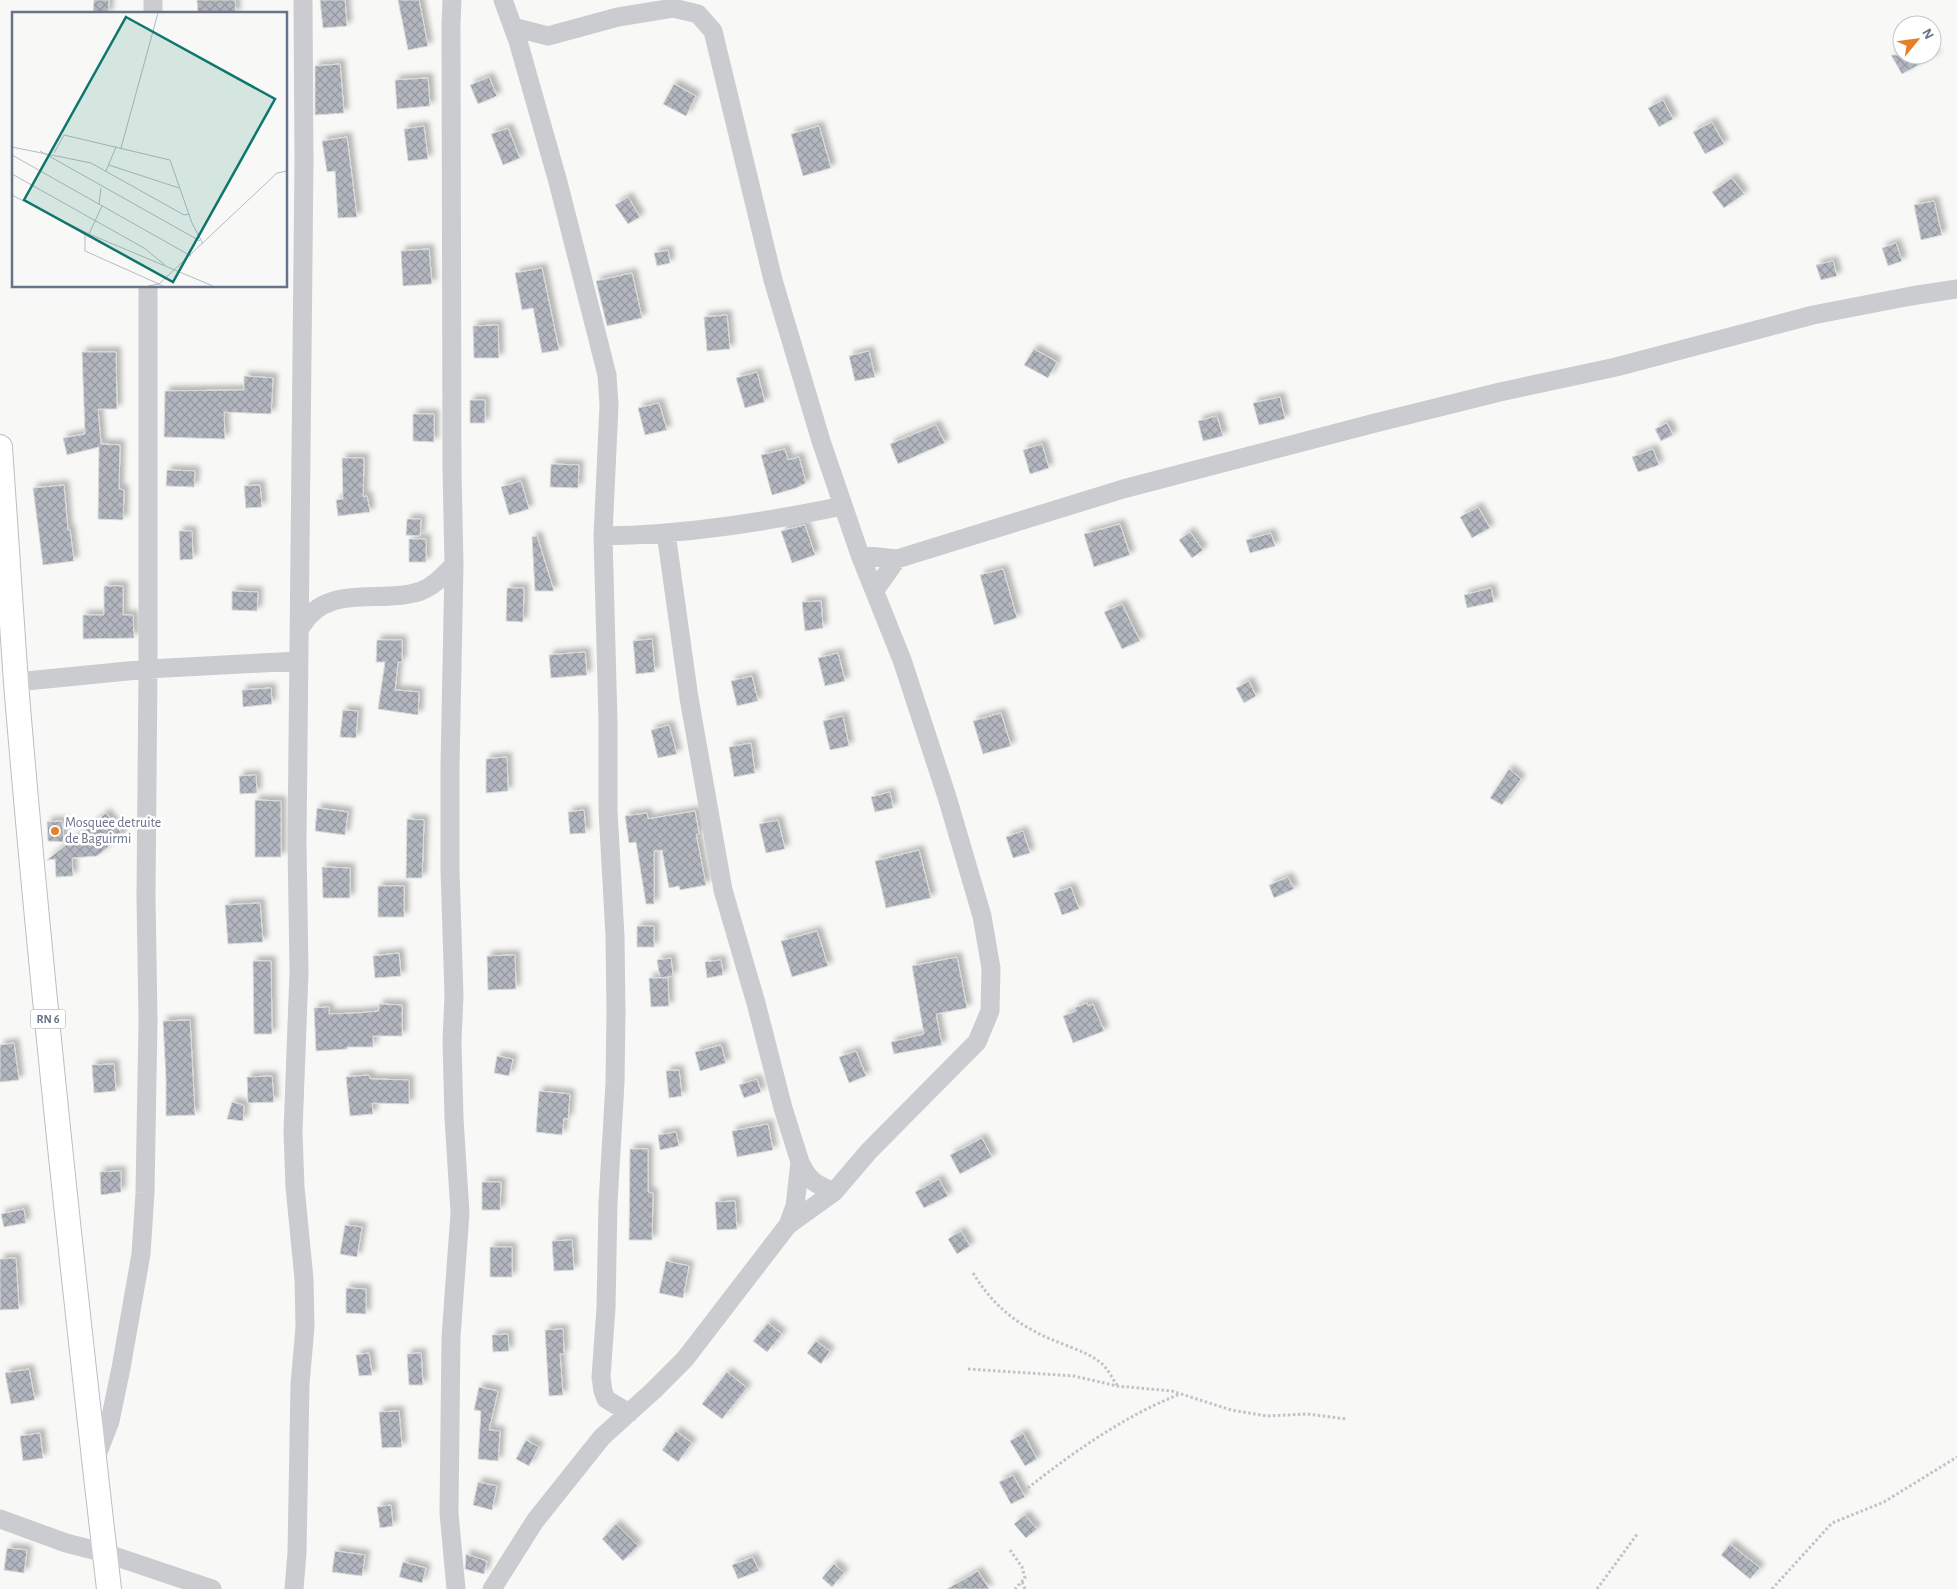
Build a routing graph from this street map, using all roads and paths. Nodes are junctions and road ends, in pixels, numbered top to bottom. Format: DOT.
graph roads {
  1 [pos="303,0"];
  2 [pos="452,0"];
  3 [pos="503,0"];
  4 [pos="513,27"];
  5 [pos="148,288"];
  6 [pos="1957,289"];
  7 [pos="0,447"];
  8 [pos="843,506"];
  9 [pos="666,533"];
  10 [pos="603,536"];
  11 [pos="860,554"];
  12 [pos="897,559"];
  13 [pos="454,565"];
  14 [pos="875,590"];
  15 [pos="301,627"];
  16 [pos="6,638"];
  17 [pos="299,661"];
  18 [pos="148,669"];
  19 [pos="16,682"];
  20 [pos="800,1162"];
  21 [pos="834,1192"];
  22 [pos="788,1225"];
  23 [pos="973,1273"];
  24 [pos="968,1369"];
  25 [pos="1117,1386"];
  26 [pos="1181,1394"];
  27 [pos="629,1413"];
  28 [pos="1347,1419"];
  29 [pos="1957,1457"];
  30 [pos="95,1460"];
  31 [pos="1024,1491"];
  32 [pos="0,1519"];
  33 [pos="1638,1533"];
  34 [pos="1010,1550"];
  35 [pos="105,1553"];
  36 [pos="1022,1581"];
  37 [pos="109,1589"];
  38 [pos="212,1589"];
  39 [pos="294,1589"];
  40 [pos="456,1589"];
  41 [pos="492,1589"];
  42 [pos="1015,1589"];
  43 [pos="1025,1589"];
  44 [pos="1597,1589"];
  45 [pos="1772,1589"];
  1 -- 15 [label="street"];
  2 -- 13 [label="street"];
  3 -- 4 [label="street"];
  4 -- 8 [label="street"];
  4 -- 10 [label="street"];
  5 -- 18 [label="street"];
  6 -- 12 [label="street"];
  7 -- 16 [label="main road, RN 6"];
  8 -- 9 [label="street"];
  8 -- 11 [label="street"];
  9 -- 10 [label="street"];
  9 -- 20 [label="street"];
  10 -- 27 [label="street"];
  11 -- 12 [label="street"];
  11 -- 14 [label="street"];
  12 -- 14 [label="street"];
  13 -- 15 [label="street"];
  13 -- 40 [label="street"];
  14 -- 21 [label="street"];
  15 -- 17 [label="street"];
  16 -- 19 [label="main road, RN 6"];
  17 -- 18 [label="street"];
  17 -- 39 [label="street"];
  18 -- 19 [label="street"];
  18 -- 30 [label="street"];
  19 -- 30 [label="main road, RN 6"];
  20 -- 21 [label="street"];
  20 -- 22 [label="street"];
  21 -- 22 [label="street"];
  22 -- 27 [label="street"];
  23 -- 25 [label="path"];
  24 -- 25 [label="path"];
  25 -- 26 [label="path"];
  26 -- 28 [label="path"];
  26 -- 31 [label="path"];
  27 -- 41 [label="street"];
  29 -- 45 [label="path"];
  30 -- 35 [label="main road, RN 6"];
  32 -- 35 [label="street"];
  33 -- 44 [label="path"];
  34 -- 36 [label="path"];
  35 -- 37 [label="main road, RN 6"];
  35 -- 38 [label="street"];
  36 -- 42 [label="path"];
  36 -- 43 [label="path"];
}
